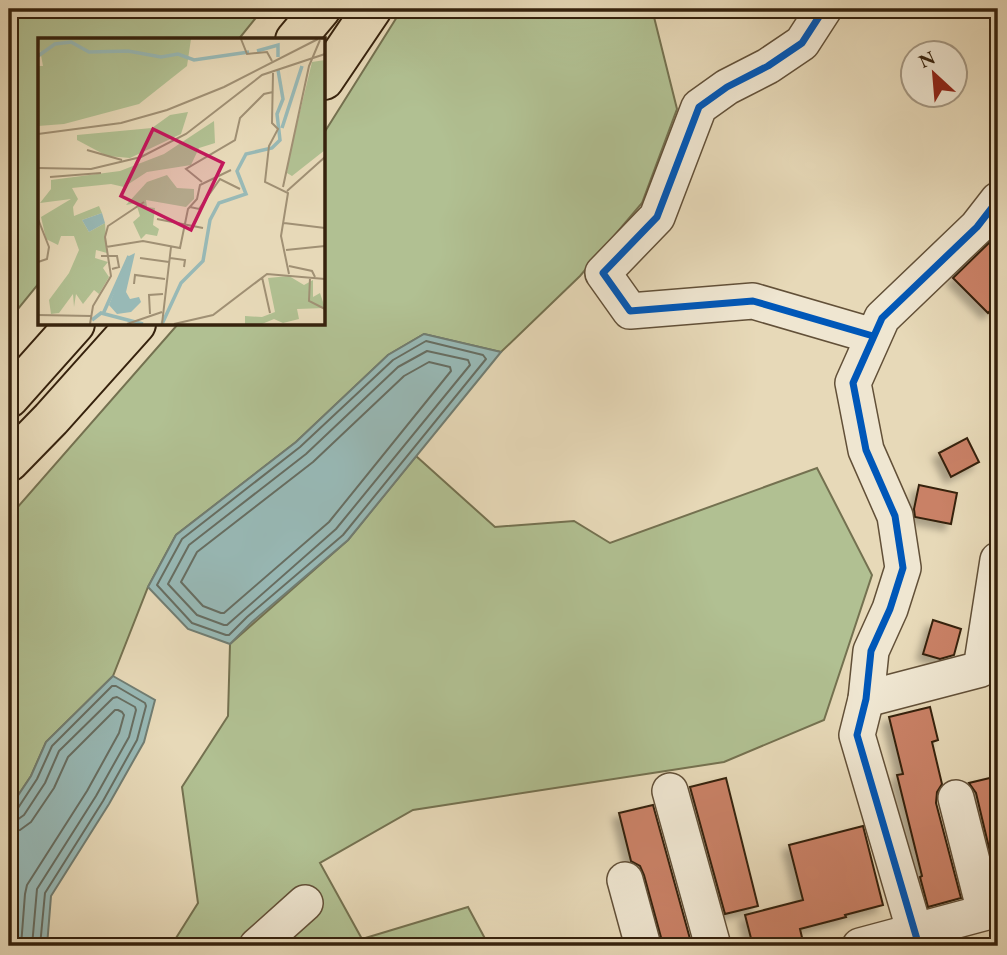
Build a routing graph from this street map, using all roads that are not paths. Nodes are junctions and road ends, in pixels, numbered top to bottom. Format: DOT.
graph roads {
  1 [pos="321,9"];
  2 [pos="372,9"];
  3 [pos="824,9"];
  4 [pos="299,38"];
  5 [pos="326,77"];
  6 [pos="998,200"];
  7 [pos="55,326"];
  8 [pos="73,326"];
  9 [pos="134,326"];
  10 [pos="873,335"];
  11 [pos="9,375"];
  12 [pos="9,398"];
  13 [pos="9,462"];
  14 [pos="997,570"];
  15 [pos="990,666"];
  16 [pos="866,699"];
  17 [pos="670,791"];
  18 [pos="956,798"];
  19 [pos="625,880"];
  20 [pos="305,902"];
  21 [pos="992,911"];
  22 [pos="917,939"];
  23 [pos="257,946"];
  24 [pos="643,946"];
  25 [pos="713,946"];
  26 [pos="860,946"];
  1 -- 4 [label="highway"];
  2 -- 5 [label="highway"];
  3 -- 10 [label="street"];
  6 -- 10 [label="street"];
  7 -- 11 [label="highway"];
  8 -- 12 [label="highway"];
  9 -- 13 [label="highway"];
  10 -- 16 [label="street"];
  14 -- 15 [label="street"];
  15 -- 16 [label="street"];
  16 -- 22 [label="street"];
  17 -- 25 [label="street"];
  18 -- 21 [label="street"];
  19 -- 24 [label="street"];
  20 -- 23 [label="street"];
  21 -- 22 [label="street"];
  22 -- 26 [label="street"];
}
